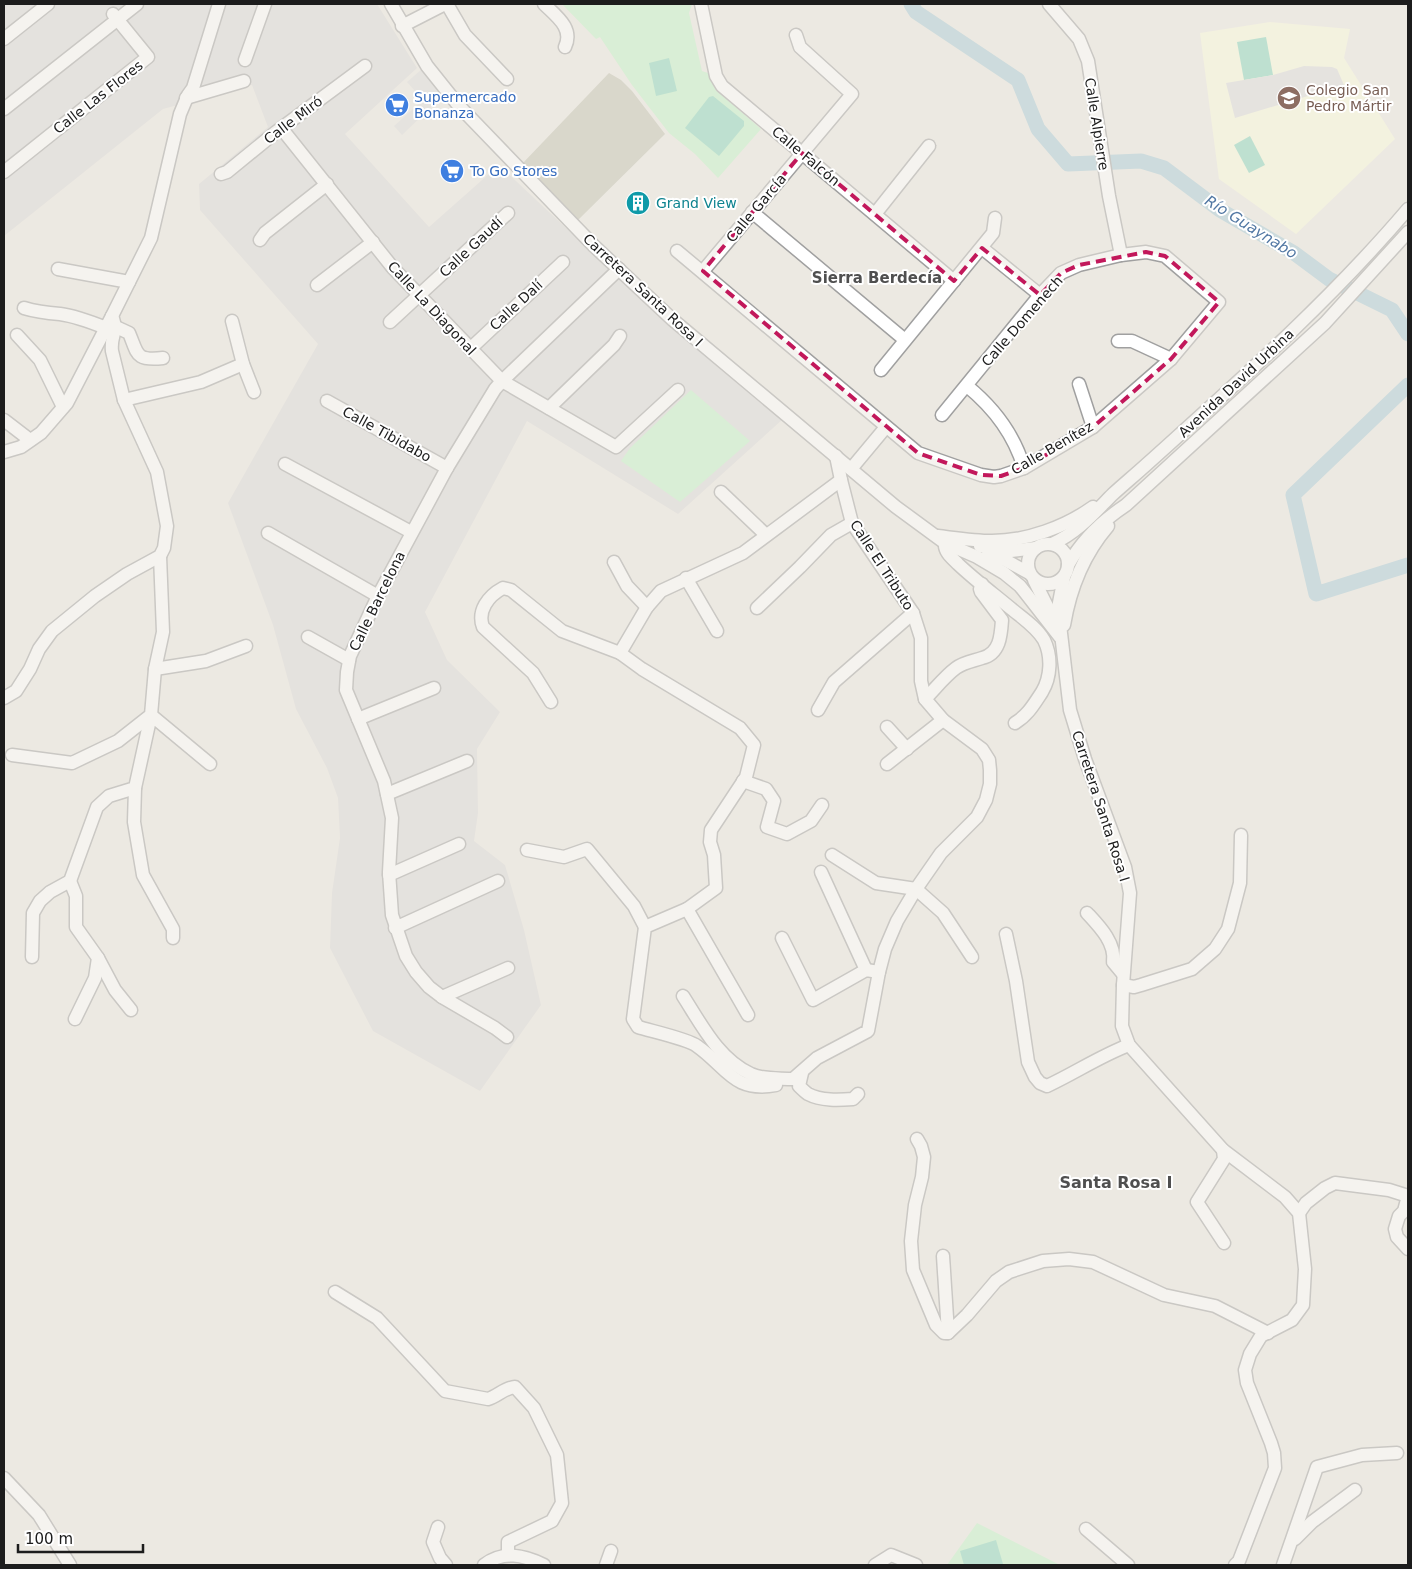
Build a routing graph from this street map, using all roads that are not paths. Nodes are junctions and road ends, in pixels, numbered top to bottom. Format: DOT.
graph roads {
  1 [pos="48,4"];
  2 [pos="125,4"];
  3 [pos="137,4"];
  4 [pos="212,4"];
  5 [pos="219,4"];
  6 [pos="265,4"];
  7 [pos="391,4"];
  8 [pos="446,4"];
  9 [pos="544,4"];
  10 [pos="701,4"];
  11 [pos="1049,4"];
  12 [pos="115,17"];
  13 [pos="402,26"];
  14 [pos="796,35"];
  15 [pos="4,39"];
  16 [pos="565,47"];
  17 [pos="245,60"];
  18 [pos="365,66"];
  19 [pos="507,79"];
  20 [pos="244,80"];
  21 [pos="187,96"];
  22 [pos="4,106"];
  23 [pos="282,129"];
  24 [pos="929,146"];
  25 [pos="802,153"];
  26 [pos="4,172"];
  27 [pos="221,174"];
  28 [pos="327,184"];
  29 [pos="1408,209"];
  30 [pos="752,212"];
  31 [pos="508,213"];
  32 [pos="875,214"];
  33 [pos="995,218"];
  34 [pos="1408,232"];
  35 [pos="260,240"];
  36 [pos="373,242"];
  37 [pos="982,248"];
  38 [pos="677,251"];
  39 [pos="1121,256"];
  40 [pos="562,262"];
  41 [pos="58,269"];
  42 [pos="619,269"];
  43 [pos="702,272"];
  44 [pos="954,281"];
  45 [pos="129,282"];
  46 [pos="318,285"];
  47 [pos="419,295"];
  48 [pos="1040,295"];
  49 [pos="24,308"];
  50 [pos="232,321"];
  51 [pos="390,322"];
  52 [pos="111,324"];
  53 [pos="17,335"];
  54 [pos="620,336"];
  55 [pos="905,340"];
  56 [pos="1118,341"];
  57 [pos="470,349"];
  58 [pos="163,358"];
  59 [pos="1171,359"];
  60 [pos="243,364"];
  61 [pos="881,370"];
  62 [pos="502,381"];
  63 [pos="1079,384"];
  64 [pos="967,386"];
  65 [pos="678,390"];
  66 [pos="254,392"];
  67 [pos="124,400"];
  68 [pos="327,401"];
  69 [pos="63,408"];
  70 [pos="549,408"];
  71 [pos="942,415"];
  72 [pos="4,420"];
  73 [pos="1093,426"];
  74 [pos="886,427"];
  75 [pos="30,440"];
  76 [pos="4,452"];
  77 [pos="836,456"];
  78 [pos="285,464"];
  79 [pos="447,468"];
  80 [pos="1024,468"];
  81 [pos="852,469"];
  82 [pos="840,480"];
  83 [pos="721,492"];
  84 [pos="1114,494"];
  85 [pos="1126,505"];
  86 [pos="852,523"];
  87 [pos="411,532"];
  88 [pos="268,534"];
  89 [pos="766,535"];
  90 [pos="941,540"];
  91 [pos="1052,544"];
  92 [pos="1036,548"];
  93 [pos="160,556"];
  94 [pos="614,562"];
  95 [pos="1066,571"];
  96 [pos="1032,577"];
  97 [pos="686,578"];
  98 [pos="982,584"];
  99 [pos="378,596"];
  100 [pos="647,607"];
  101 [pos="757,608"];
  102 [pos="913,613"];
  103 [pos="717,631"];
  104 [pos="308,637"];
  105 [pos="1062,639"];
  106 [pos="246,646"];
  107 [pos="620,653"];
  108 [pos="350,660"];
  109 [pos="155,669"];
  110 [pos="434,688"];
  111 [pos="4,698"];
  112 [pos="925,699"];
  113 [pos="551,702"];
  114 [pos="818,710"];
  115 [pos="151,715"];
  116 [pos="358,719"];
  117 [pos="943,720"];
  118 [pos="1015,723"];
  119 [pos="887,728"];
  120 [pos="907,749"];
  121 [pos="12,755"];
  122 [pos="467,761"];
  123 [pos="210,764"];
  124 [pos="887,764"];
  125 [pos="743,781"];
  126 [pos="135,788"];
  127 [pos="387,794"];
  128 [pos="822,805"];
  129 [pos="1241,835"];
  130 [pos="459,844"];
  131 [pos="527,850"];
  132 [pos="832,855"];
  133 [pos="821,872"];
  134 [pos="389,875"];
  135 [pos="70,881"];
  136 [pos="498,882"];
  137 [pos="916,889"];
  138 [pos="687,909"];
  139 [pos="1087,913"];
  140 [pos="645,927"];
  141 [pos="395,928"];
  142 [pos="1006,934"];
  143 [pos="173,938"];
  144 [pos="782,938"];
  145 [pos="32,957"];
  146 [pos="972,957"];
  147 [pos="98,958"];
  148 [pos="508,968"];
  149 [pos="866,970"];
  150 [pos="879,972"];
  151 [pos="1123,979"];
  152 [pos="683,996"];
  153 [pos="442,997"];
  154 [pos="131,1010"];
  155 [pos="748,1015"];
  156 [pos="75,1020"];
  157 [pos="508,1037"];
  158 [pos="1129,1045"];
  159 [pos="798,1076"];
  160 [pos="858,1094"];
  161 [pos="916,1139"];
  162 [pos="1223,1150"];
  163 [pos="1408,1196"];
  164 [pos="1299,1213"];
  165 [pos="1224,1243"];
  166 [pos="1408,1249"];
  167 [pos="943,1256"];
  168 [pos="335,1292"];
  169 [pos="948,1333"];
  170 [pos="1268,1333"];
  171 [pos="1397,1453"];
  172 [pos="4,1478"];
  173 [pos="1355,1490"];
  174 [pos="438,1528"];
  175 [pos="1086,1529"];
  176 [pos="1290,1546"];
  177 [pos="611,1551"];
  178 [pos="508,1554"];
  179 [pos="1238,1564"];
  180 [pos="70,1565"];
  181 [pos="446,1565"];
  182 [pos="484,1565"];
  183 [pos="544,1565"];
  184 [pos="606,1565"];
  185 [pos="875,1565"];
  186 [pos="916,1565"];
  187 [pos="1128,1565"];
  188 [pos="1283,1565"];
  1 -- 15 [label="street"];
  2 -- 12 [label="street"];
  3 -- 12 [label="street"];
  4 -- 21 [label="street"];
  5 -- 21 [label="street"];
  6 -- 17 [label="street"];
  7 -- 13 [label="street, Carretera Santa Rosa I"];
  8 -- 13 [label="street"];
  8 -- 19 [label="street"];
  9 -- 16 [label="street"];
  10 -- 25 [label="street, Calle Falcón"];
  11 -- 39 [label="street, Calle Alpierre"];
  12 -- 22 [label="street"];
  12 -- 26 [label="street, Calle Las Flores"];
  13 -- 42 [label="street, Carretera Santa Rosa I"];
  14 -- 25 [label="street, Calle García"];
  18 -- 23 [label="street, Calle Miró"];
  20 -- 21 [label="street"];
  21 -- 45 [label="street"];
  23 -- 27 [label="street, Calle Miró"];
  23 -- 28 [label="street, Calle La Diagonal"];
  24 -- 32 [label="street"];
  25 -- 30 [label="street, Calle García"];
  25 -- 32 [label="street, Calle Falcón"];
  28 -- 35 [label="street"];
  28 -- 36 [label="street, Calle La Diagonal"];
  29 -- 84 [label="street, Avenida David Urbina"];
  30 -- 43 [label="street, Calle García"];
  30 -- 55 [label="street"];
  31 -- 47 [label="street, Calle Gaudí"];
  32 -- 44 [label="street, Calle Falcón"];
  33 -- 37 [label="street"];
  34 -- 85 [label="street, Avenida David Urbina"];
  36 -- 46 [label="street"];
  36 -- 47 [label="street, Calle La Diagonal"];
  37 -- 44 [label="street"];
  37 -- 48 [label="street"];
  38 -- 43 [label="street, Calle Benítez"];
  39 -- 48 [label="street, Calle Domenech"];
  39 -- 59 [label="street, Calle Benítez"];
  40 -- 57 [label="street, Calle Dalí"];
  41 -- 45 [label="street"];
  42 -- 62 [label="street, Calle Barcelona"];
  42 -- 77 [label="street, Carretera Santa Rosa I"];
  43 -- 74 [label="street, Calle Benítez"];
  44 -- 55 [label="street"];
  45 -- 52 [label="street"];
  47 -- 51 [label="street, Calle Gaudí"];
  47 -- 57 [label="street, Calle La Diagonal"];
  48 -- 64 [label="street, Calle Domenech"];
  49 -- 52 [label="street"];
  50 -- 60 [label="street"];
  52 -- 58 [label="street"];
  52 -- 67 [label="street"];
  52 -- 69 [label="street"];
  53 -- 69 [label="street"];
  54 -- 70 [label="street"];
  55 -- 61 [label="street"];
  56 -- 59 [label="street"];
  57 -- 62 [label="street, Calle La Diagonal"];
  59 -- 73 [label="street, Calle Benítez"];
  60 -- 66 [label="street"];
  60 -- 67 [label="street"];
  62 -- 70 [label="street, Calle La Diagonal"];
  62 -- 79 [label="street, Calle Barcelona"];
  63 -- 73 [label="street"];
  64 -- 71 [label="street, Calle Domenech"];
  64 -- 80 [label="street"];
  65 -- 70 [label="street, Calle La Diagonal"];
  67 -- 93 [label="street"];
  68 -- 79 [label="street, Calle Tibidabo"];
  69 -- 75 [label="street"];
  72 -- 75 [label="street"];
  73 -- 80 [label="street, Calle Benítez"];
  74 -- 80 [label="street, Calle Benítez"];
  74 -- 81 [label="street"];
  75 -- 76 [label="street"];
  77 -- 81 [label="street, Carretera Santa Rosa I"];
  77 -- 82 [label="street, Calle El Tributo"];
  78 -- 87 [label="street"];
  79 -- 87 [label="street, Calle Barcelona"];
  81 -- 90 [label="street, Carretera Santa Rosa I"];
  82 -- 86 [label="street, Calle El Tributo"];
  82 -- 89 [label="street"];
  83 -- 89 [label="street"];
  84 -- 90 [label="street"];
  84 -- 91 [label="street, Avenida David Urbina"];
  85 -- 95 [label="street, Avenida David Urbina"];
  85 -- 105 [label="street"];
  86 -- 101 [label="street"];
  86 -- 102 [label="street, Calle El Tributo"];
  87 -- 99 [label="street, Calle Barcelona"];
  88 -- 99 [label="street"];
  89 -- 97 [label="street"];
  90 -- 92 [label="street, Carretera Santa Rosa I"];
  90 -- 96 [label="street, Carretera Santa Rosa I"];
  90 -- 98 [label="street"];
  90 -- 105 [label="street, Carretera Santa Rosa I"];
  91 -- 92 [label="street"];
  91 -- 95 [label="street"];
  92 -- 96 [label="street"];
  93 -- 109 [label="street"];
  93 -- 111 [label="street"];
  94 -- 100 [label="street"];
  95 -- 96 [label="street"];
  95 -- 105 [label="street"];
  96 -- 105 [label="street"];
  97 -- 100 [label="street"];
  97 -- 103 [label="street"];
  98 -- 112 [label="street"];
  98 -- 118 [label="street"];
  99 -- 108 [label="street, Calle Barcelona"];
  100 -- 107 [label="street"];
  102 -- 112 [label="street, Calle El Tributo"];
  102 -- 114 [label="street"];
  104 -- 108 [label="street"];
  105 -- 151 [label="street, Carretera Santa Rosa I"];
  106 -- 109 [label="street"];
  107 -- 113 [label="street"];
  107 -- 125 [label="street"];
  108 -- 116 [label="street, Calle Barcelona"];
  109 -- 115 [label="street"];
  110 -- 116 [label="street"];
  112 -- 117 [label="street"];
  115 -- 121 [label="street"];
  115 -- 123 [label="street"];
  115 -- 126 [label="street"];
  116 -- 127 [label="street, Calle Barcelona"];
  117 -- 120 [label="street"];
  117 -- 137 [label="street"];
  119 -- 120 [label="street"];
  120 -- 124 [label="street"];
  122 -- 127 [label="street"];
  125 -- 128 [label="street"];
  125 -- 138 [label="street"];
  126 -- 135 [label="street"];
  126 -- 143 [label="street"];
  127 -- 134 [label="street, Calle Barcelona"];
  129 -- 151 [label="street"];
  130 -- 134 [label="street"];
  131 -- 140 [label="street"];
  132 -- 137 [label="street"];
  133 -- 149 [label="street"];
  134 -- 141 [label="street, Calle Barcelona"];
  135 -- 145 [label="street"];
  135 -- 147 [label="street"];
  136 -- 141 [label="street"];
  137 -- 146 [label="street"];
  137 -- 150 [label="street"];
  138 -- 140 [label="street"];
  138 -- 155 [label="street"];
  139 -- 151 [label="street"];
  140 -- 159 [label="street"];
  141 -- 153 [label="street, Calle Barcelona"];
  142 -- 158 [label="street"];
  144 -- 149 [label="street"];
  147 -- 154 [label="street"];
  147 -- 156 [label="street"];
  148 -- 153 [label="street"];
  149 -- 150 [label="street"];
  150 -- 159 [label="street"];
  151 -- 158 [label="street, Carretera Santa Rosa I"];
  152 -- 159 [label="street"];
  153 -- 157 [label="street, Calle Barcelona"];
  158 -- 162 [label="street, Carretera Santa Rosa I"];
  159 -- 160 [label="street"];
  161 -- 169 [label="street"];
  162 -- 164 [label="street, Carretera Santa Rosa I"];
  162 -- 165 [label="street"];
  163 -- 164 [label="street"];
  163 -- 166 [label="street"];
  164 -- 170 [label="street"];
  167 -- 169 [label="street"];
  168 -- 178 [label="street"];
  169 -- 170 [label="street"];
  170 -- 179 [label="street"];
  171 -- 176 [label="street"];
  172 -- 180 [label="street"];
  173 -- 176 [label="street"];
  174 -- 181 [label="street"];
  175 -- 187 [label="street"];
  176 -- 188 [label="street"];
  177 -- 184 [label="street"];
  178 -- 182 [label="street"];
  178 -- 183 [label="street"];
  185 -- 186 [label="street"];
}
